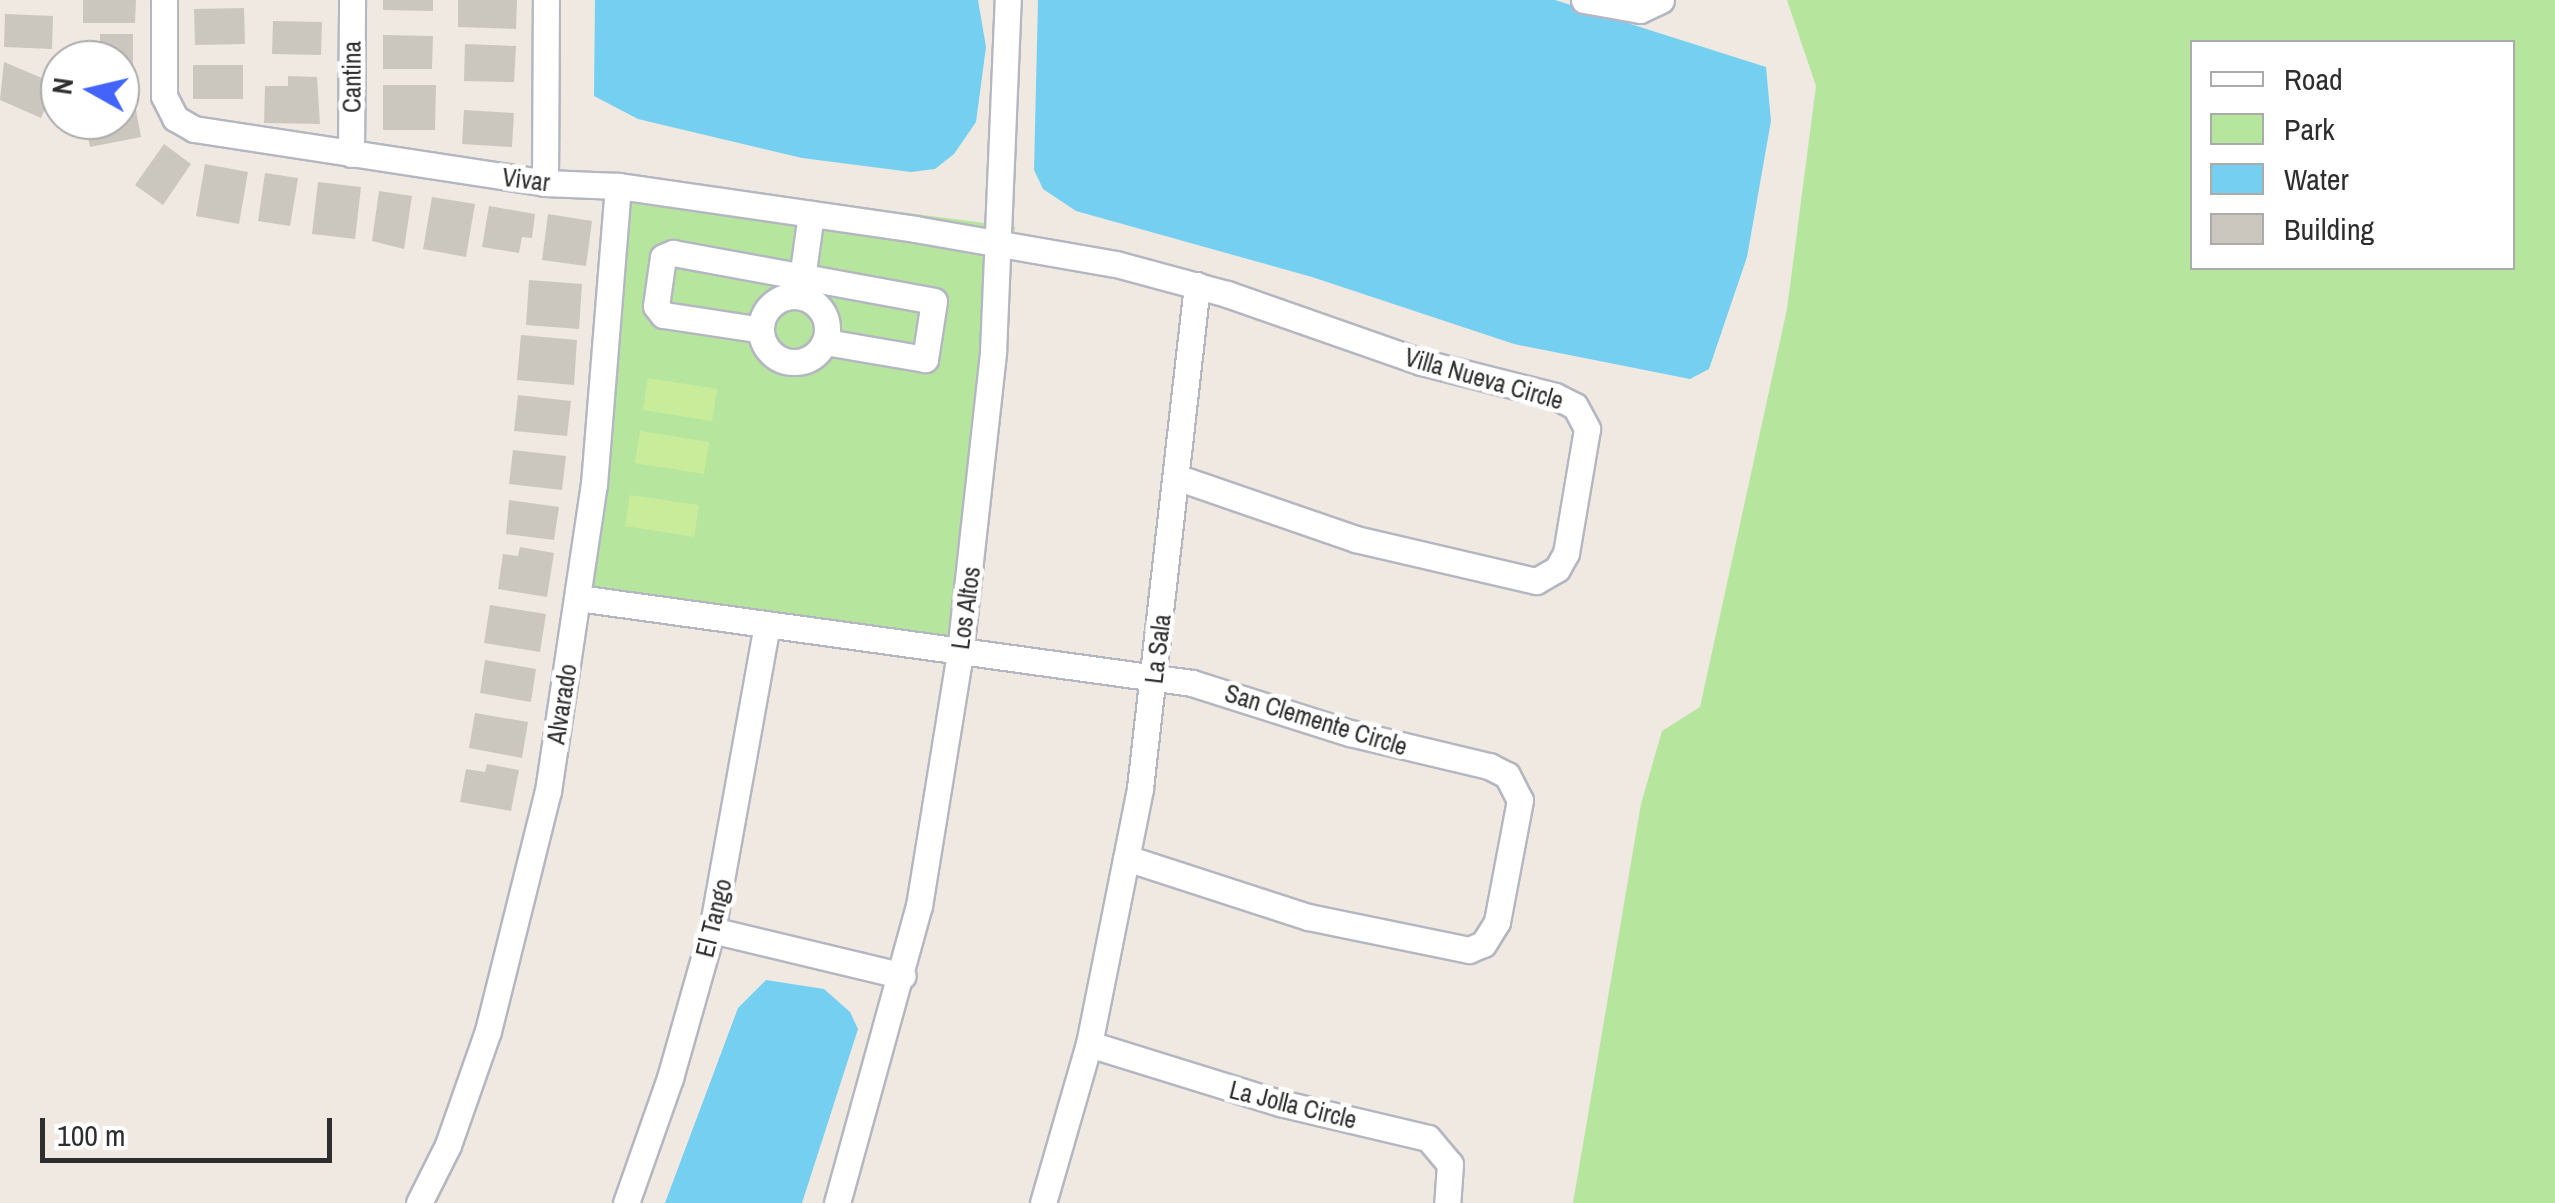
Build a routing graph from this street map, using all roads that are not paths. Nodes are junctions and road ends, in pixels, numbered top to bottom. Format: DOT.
graph roads {
  1 [pos="164,0"];
  2 [pos="352,0"];
  3 [pos="546,0"];
  4 [pos="1008,0"];
  5 [pos="1584,0"];
  6 [pos="1658,2"];
  7 [pos="351,154"];
  8 [pos="546,183"];
  9 [pos="618,186"];
  10 [pos="811,214"];
  11 [pos="1000,243"];
  12 [pos="1198,285"];
  13 [pos="801,286"];
  14 [pos="756,329"];
  15 [pos="826,342"];
  16 [pos="1179,478"];
  17 [pos="578,598"];
  18 [pos="767,624"];
  19 [pos="960,652"];
  20 [pos="1154,678"];
  21 [pos="1126,858"];
  22 [pos="712,930"];
  23 [pos="903,976"];
  24 [pos="1089,1044"];
  25 [pos="419,1203"];
  26 [pos="626,1203"];
  27 [pos="837,1203"];
  28 [pos="1043,1203"];
  29 [pos="1447,1203"];
  1 -- 7 [label="street, Vivar"];
  2 -- 7 [label="street, Cantina"];
  3 -- 8 [label="street"];
  4 -- 11 [label="street, Los Altos"];
  5 -- 6 [label="street"];
  7 -- 8 [label="street, Vivar"];
  8 -- 9 [label="street, Vivar"];
  9 -- 10 [label="street, Vivar"];
  9 -- 17 [label="street, Alvarado"];
  10 -- 11 [label="street, Vivar"];
  10 -- 13 [label="street"];
  11 -- 12 [label="street"];
  11 -- 19 [label="street, Los Altos"];
  12 -- 16 [label="street, La Sala"];
  12 -- 16 [label="street, Villa Nueva Circle"];
  13 -- 14 [label="street"];
  13 -- 14 [label="street"];
  13 -- 15 [label="street"];
  13 -- 15 [label="street"];
  14 -- 15 [label="street"];
  16 -- 20 [label="street, La Sala"];
  17 -- 18 [label="street, San Clemente Circle"];
  17 -- 25 [label="street, Alvarado"];
  18 -- 19 [label="street, San Clemente Circle"];
  18 -- 22 [label="street, El Tango"];
  19 -- 20 [label="street, San Clemente Circle"];
  19 -- 23 [label="street, Los Altos"];
  20 -- 21 [label="street, La Sala"];
  20 -- 21 [label="street, San Clemente Circle"];
  21 -- 24 [label="street, La Sala"];
  22 -- 23 [label="street"];
  22 -- 26 [label="street, El Tango"];
  23 -- 27 [label="street, Los Altos"];
  24 -- 28 [label="street, La Sala"];
  24 -- 29 [label="street, La Jolla Circle"];
}
